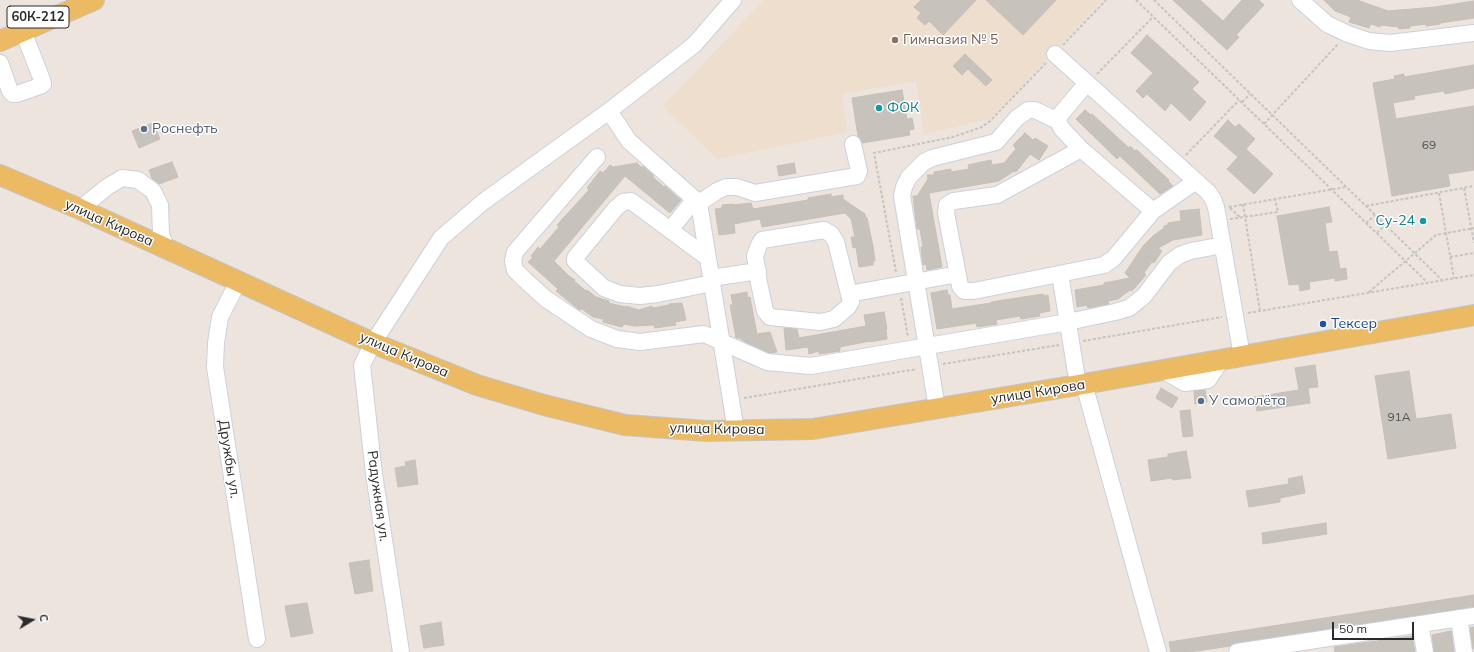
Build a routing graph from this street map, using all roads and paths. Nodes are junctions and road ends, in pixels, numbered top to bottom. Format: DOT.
graph roads {
  1 [pos="75,0"];
  2 [pos="94,0"];
  3 [pos="733,0"];
  4 [pos="1136,0"];
  5 [pos="1154,0"];
  6 [pos="1300,0"];
  7 [pos="1154,17"];
  8 [pos="23,31"];
  9 [pos="0,32"];
  10 [pos="1474,33"];
  11 [pos="1348,34"];
  12 [pos="0,41"];
  13 [pos="1055,54"];
  14 [pos="0,63"];
  15 [pos="1091,79"];
  16 [pos="1250,94"];
  17 [pos="1239,100"];
  18 [pos="1242,102"];
  19 [pos="609,111"];
  20 [pos="1272,115"];
  21 [pos="1058,121"];
  22 [pos="1264,124"];
  23 [pos="853,144"];
  24 [pos="1082,149"];
  25 [pos="1185,156"];
  26 [pos="597,157"];
  27 [pos="0,175"];
  28 [pos="1196,181"];
  29 [pos="1474,186"];
  30 [pos="1346,187"];
  31 [pos="1464,188"];
  32 [pos="1331,189"];
  33 [pos="1439,193"];
  34 [pos="1275,199"];
  35 [pos="697,201"];
  36 [pos="1243,204"];
  37 [pos="1366,206"];
  38 [pos="80,209"];
  39 [pos="1153,211"];
  40 [pos="1218,215"];
  41 [pos="1375,215"];
  42 [pos="1245,217"];
  43 [pos="1366,223"];
  44 [pos="1385,225"];
  45 [pos="1473,228"];
  46 [pos="670,230"];
  47 [pos="1377,233"];
  48 [pos="1446,233"];
  49 [pos="1474,243"];
  50 [pos="1223,245"];
  51 [pos="167,249"];
  52 [pos="1414,253"];
  53 [pos="1474,253"];
  54 [pos="1450,257"];
  55 [pos="708,258"];
  56 [pos="1406,261"];
  57 [pos="758,271"];
  58 [pos="958,274"];
  59 [pos="1060,274"];
  60 [pos="1474,275"];
  61 [pos="1454,278"];
  62 [pos="1442,280"];
  63 [pos="712,281"];
  64 [pos="238,282"];
  65 [pos="916,282"];
  66 [pos="1428,283"];
  67 [pos="1369,292"];
  68 [pos="849,294"];
  69 [pos="1260,311"];
  70 [pos="1235,315"];
  71 [pos="1474,315"];
  72 [pos="1068,322"];
  73 [pos="721,342"];
  74 [pos="374,343"];
  75 [pos="1071,343"];
  76 [pos="927,346"];
  77 [pos="1242,356"];
  78 [pos="930,366"];
  79 [pos="1081,384"];
  80 [pos="731,400"];
  81 [pos="937,408"];
  82 [pos="736,431"];
  83 [pos="1466,617"];
  84 [pos="1420,624"];
  85 [pos="256,639"];
  86 [pos="401,652"];
  87 [pos="1158,652"];
  88 [pos="1237,652"];
  89 [pos="1425,652"];
  90 [pos="1464,652"];
  1 -- 9 [label="main road, 60К-212"];
  2 -- 8 [label="main road"];
  3 -- 19 [label="street, Радужная ул."];
  4 -- 7 [label="path"];
  5 -- 16 [label="path"];
  6 -- 11 [label="street"];
  7 -- 15 [label="path"];
  7 -- 17 [label="path"];
  8 -- 12 [label="main road"];
  8 -- 14 [label="street"];
  10 -- 11 [label="street"];
  11 -- 20 [label="path"];
  13 -- 15 [label="street"];
  15 -- 21 [label="street"];
  15 -- 28 [label="street"];
  16 -- 18 [label="path"];
  16 -- 20 [label="path"];
  17 -- 18 [label="path"];
  17 -- 25 [label="path"];
  18 -- 22 [label="path"];
  19 -- 35 [label="street"];
  19 -- 74 [label="street, Радужная ул."];
  20 -- 22 [label="path"];
  20 -- 30 [label="path"];
  21 -- 24 [label="street"];
  21 -- 65 [label="street"];
  22 -- 32 [label="path"];
  23 -- 35 [label="street"];
  24 -- 39 [label="street"];
  24 -- 58 [label="street"];
  26 -- 73 [label="street"];
  27 -- 38 [label="main road, улица Кирова"];
  28 -- 39 [label="street"];
  28 -- 40 [label="street"];
  29 -- 31 [label="path"];
  30 -- 32 [label="path"];
  30 -- 37 [label="path"];
  31 -- 33 [label="path"];
  31 -- 45 [label="path"];
  32 -- 34 [label="path"];
  32 -- 43 [label="path"];
  33 -- 37 [label="path"];
  33 -- 48 [label="path"];
  34 -- 36 [label="path"];
  34 -- 42 [label="path"];
  35 -- 46 [label="street"];
  35 -- 55 [label="street"];
  36 -- 40 [label="path"];
  36 -- 42 [label="path"];
  37 -- 41 [label="path"];
  38 -- 51 [label="main road, улица Кирова"];
  38 -- 51 [label="street"];
  39 -- 59 [label="street"];
  40 -- 42 [label="path"];
  40 -- 50 [label="street"];
  41 -- 43 [label="path"];
  41 -- 44 [label="path"];
  42 -- 69 [label="path"];
  43 -- 47 [label="path"];
  44 -- 47 [label="path"];
  44 -- 52 [label="path"];
  45 -- 48 [label="path"];
  45 -- 49 [label="path"];
  46 -- 55 [label="street"];
  46 -- 63 [label="street"];
  47 -- 56 [label="path"];
  48 -- 52 [label="path"];
  48 -- 54 [label="path"];
  50 -- 70 [label="street"];
  50 -- 72 [label="street"];
  51 -- 64 [label="main road, улица Кирова"];
  52 -- 56 [label="path"];
  52 -- 62 [label="path"];
  53 -- 54 [label="path"];
  54 -- 61 [label="path"];
  55 -- 63 [label="street"];
  56 -- 66 [label="path"];
  56 -- 67 [label="path"];
  57 -- 63 [label="street"];
  57 -- 68 [label="street"];
  57 -- 68 [label="street"];
  58 -- 59 [label="street"];
  58 -- 65 [label="street"];
  59 -- 72 [label="street"];
  60 -- 61 [label="path"];
  61 -- 62 [label="path"];
  62 -- 66 [label="path"];
  63 -- 73 [label="street"];
  64 -- 74 [label="main road, улица Кирова"];
  64 -- 85 [label="street, Дружбы ул."];
  65 -- 68 [label="street"];
  65 -- 76 [label="street"];
  66 -- 67 [label="path"];
  67 -- 69 [label="path"];
  69 -- 70 [label="path"];
  70 -- 75 [label="path"];
  70 -- 77 [label="street"];
  71 -- 77 [label="main road, улица Кирова"];
  72 -- 75 [label="street"];
  72 -- 76 [label="street"];
  73 -- 76 [label="street"];
  73 -- 80 [label="street"];
  74 -- 82 [label="main road, улица Кирова"];
  74 -- 86 [label="street, Радужная ул."];
  75 -- 78 [label="path"];
  75 -- 79 [label="street"];
  76 -- 78 [label="street"];
  77 -- 79 [label="main road, улица Кирова"];
  78 -- 80 [label="path"];
  78 -- 81 [label="street"];
  79 -- 81 [label="main road, улица Кирова"];
  79 -- 87 [label="street"];
  80 -- 82 [label="street"];
  81 -- 82 [label="main road, улица Кирова"];
  83 -- 84 [label="street"];
  83 -- 90 [label="street"];
  84 -- 88 [label="street"];
  84 -- 89 [label="street"];
}
